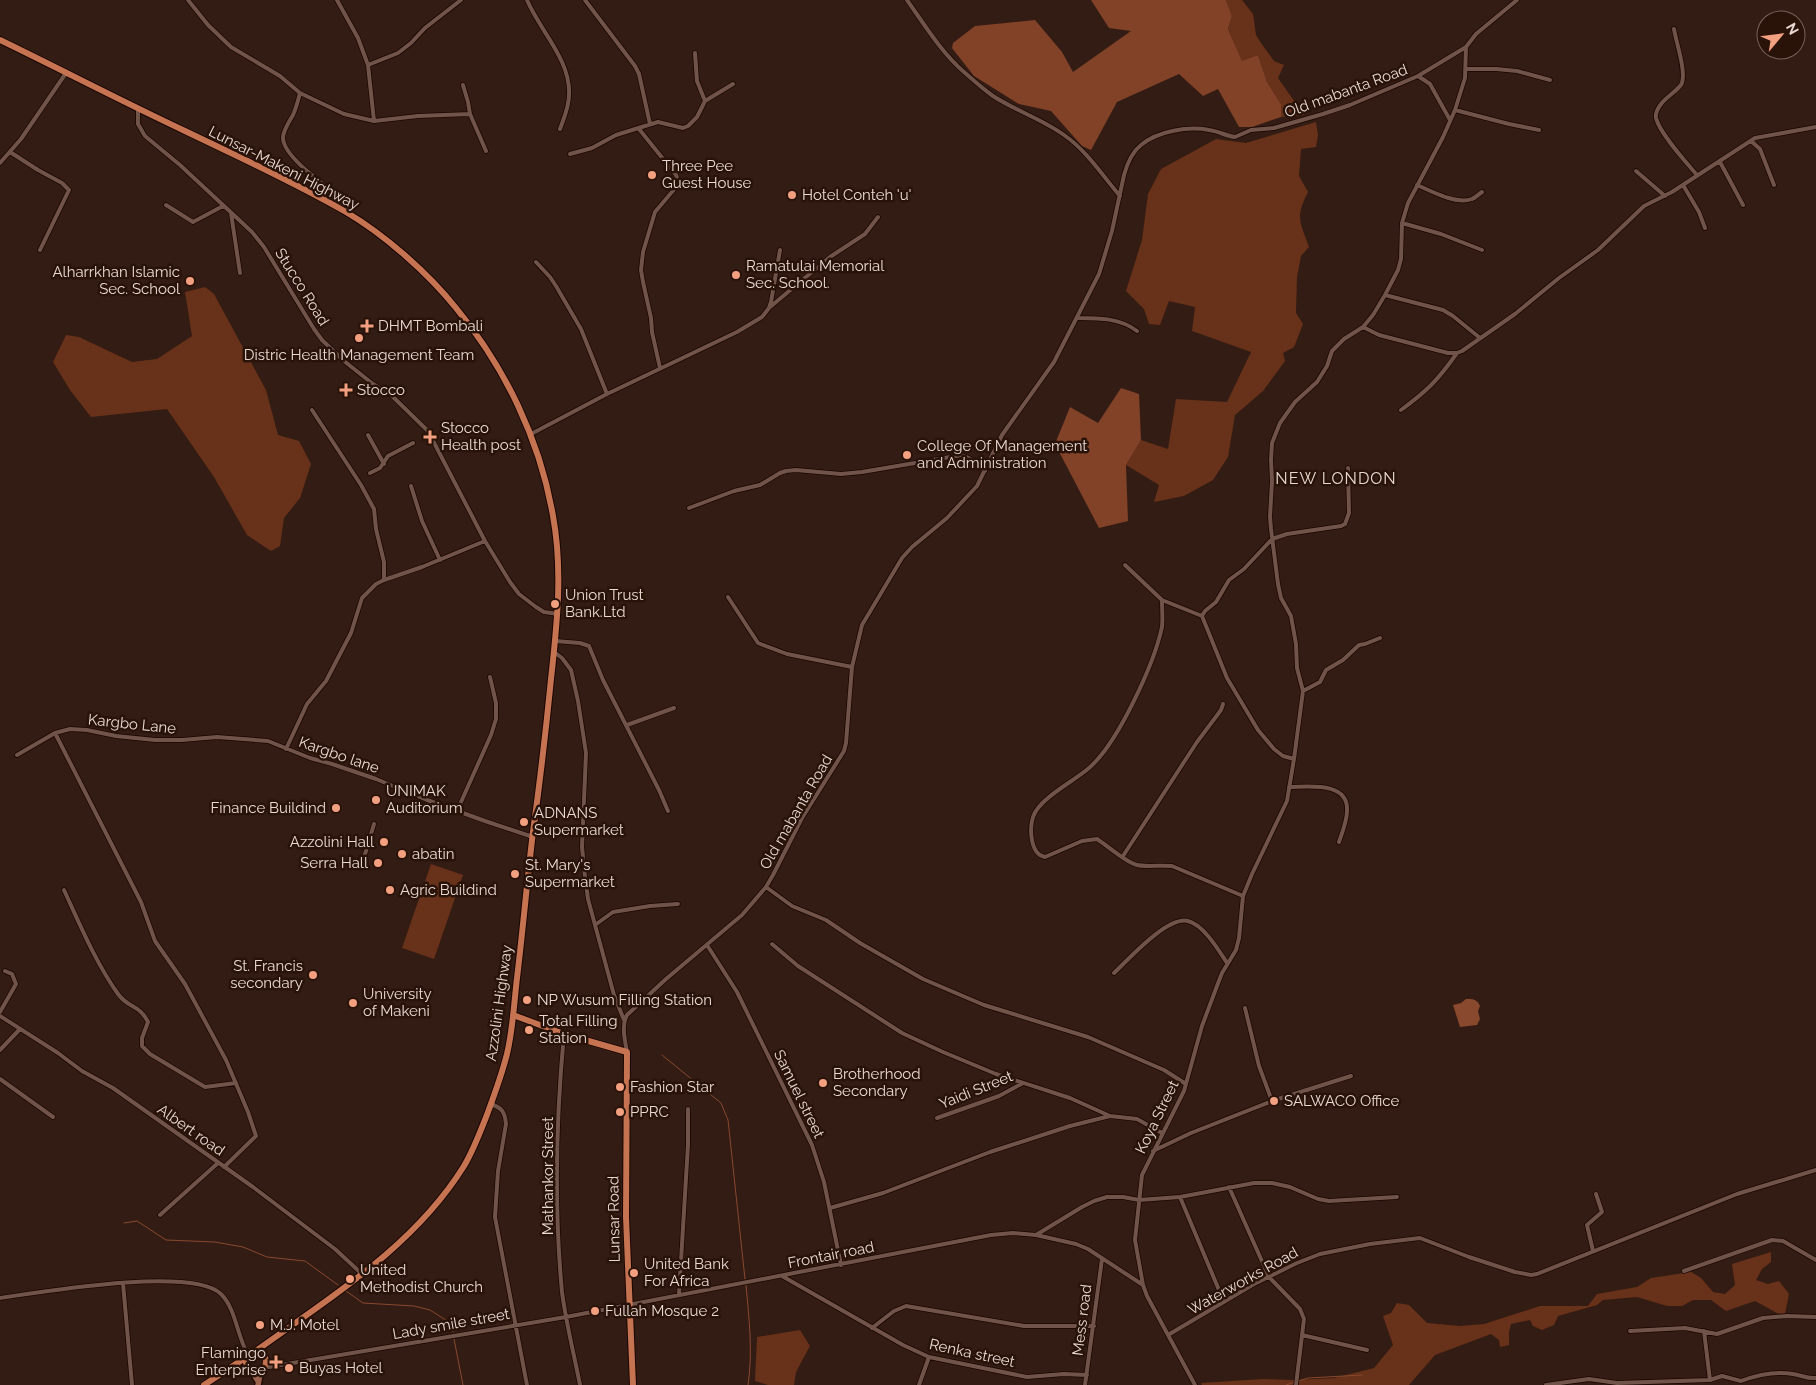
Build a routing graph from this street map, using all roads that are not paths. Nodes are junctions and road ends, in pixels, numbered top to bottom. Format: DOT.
graph roads {
  1 [pos="188,0"];
  2 [pos="337,0"];
  3 [pos="461,0"];
  4 [pos="527,0"];
  5 [pos="585,0"];
  6 [pos="907,0"];
  7 [pos="1517,0"];
  8 [pos="1674,29"];
  9 [pos="0,40"];
  10 [pos="1466,47"];
  11 [pos="695,53"];
  12 [pos="368,65"];
  13 [pos="1465,69"];
  14 [pos="66,73"];
  15 [pos="1418,76"];
  16 [pos="1550,80"];
  17 [pos="733,84"];
  18 [pos="463,85"];
  19 [pos="300,93"];
  20 [pos="705,101"];
  21 [pos="138,108"];
  22 [pos="1456,110"];
  23 [pos="470,114"];
  24 [pos="1450,120"];
  25 [pos="374,122"];
  26 [pos="650,124"];
  27 [pos="1816,127"];
  28 [pos="560,129"];
  29 [pos="639,129"];
  30 [pos="1539,130"];
  31 [pos="1752,142"];
  32 [pos="486,151"];
  33 [pos="10,152"];
  34 [pos="570,154"];
  35 [pos="1720,162"];
  36 [pos="0,163"];
  37 [pos="1636,171"];
  38 [pos="1697,175"];
  39 [pos="1774,184"];
  40 [pos="1417,185"];
  41 [pos="1683,185"];
  42 [pos="1482,192"];
  43 [pos="1120,196"];
  44 [pos="1665,196"];
  45 [pos="1743,204"];
  46 [pos="166,205"];
  47 [pos="223,206"];
  48 [pos="231,214"];
  49 [pos="349,214"];
  50 [pos="878,216"];
  51 [pos="1402,223"];
  52 [pos="1704,228"];
  53 [pos="40,250"];
  54 [pos="780,250"];
  55 [pos="1482,250"];
  56 [pos="536,262"];
  57 [pos="240,273"];
  58 [pos="1385,296"];
  59 [pos="769,308"];
  60 [pos="1078,318"];
  61 [pos="1363,327"];
  62 [pos="1137,331"];
  63 [pos="1480,338"];
  64 [pos="1457,353"];
  65 [pos="660,368"];
  66 [pos="607,394"];
  67 [pos="312,410"];
  68 [pos="1401,410"];
  69 [pos="531,434"];
  70 [pos="368,435"];
  71 [pos="414,443"];
  72 [pos="384,464"];
  73 [pos="1348,468"];
  74 [pos="985,471"];
  75 [pos="370,473"];
  76 [pos="411,486"];
  77 [pos="689,508"];
  78 [pos="1272,539"];
  79 [pos="485,541"];
  80 [pos="440,560"];
  81 [pos="1125,565"];
  82 [pos="384,580"];
  83 [pos="728,597"];
  84 [pos="1162,600"];
  85 [pos="558,614"];
  86 [pos="1202,616"];
  87 [pos="1380,638"];
  88 [pos="555,641"];
  89 [pos="554,652"];
  90 [pos="852,667"];
  91 [pos="490,677"];
  92 [pos="1303,691"];
  93 [pos="1223,704"];
  94 [pos="674,708"];
  95 [pos="627,725"];
  96 [pos="55,733"];
  97 [pos="250,741"];
  98 [pos="286,749"];
  99 [pos="17,755"];
  100 [pos="1294,759"];
  101 [pos="1289,787"];
  102 [pos="457,811"];
  103 [pos="668,811"];
  104 [pos="374,824"];
  105 [pos="532,837"];
  106 [pos="1339,842"];
  107 [pos="1123,856"];
  108 [pos="362,861"];
  109 [pos="766,887"];
  110 [pos="64,890"];
  111 [pos="1243,896"];
  112 [pos="678,904"];
  113 [pos="595,925"];
  114 [pos="772,944"];
  115 [pos="707,945"];
  116 [pos="1227,964"];
  117 [pos="5,971"];
  118 [pos="1114,973"];
  119 [pos="1245,1008"];
  120 [pos="0,1012"];
  121 [pos="513,1015"];
  122 [pos="0,1016"];
  123 [pos="624,1020"];
  124 [pos="20,1029"];
  125 [pos="564,1034"];
  126 [pos="0,1050"];
  127 [pos="628,1052"];
  128 [pos="1351,1076"];
  129 [pos="0,1079"];
  130 [pos="236,1083"];
  131 [pos="1023,1083"];
  132 [pos="1186,1084"];
  133 [pos="1272,1101"];
  134 [pos="491,1104"];
  135 [pos="688,1109"];
  136 [pos="1110,1116"];
  137 [pos="52,1118"];
  138 [pos="937,1118"];
  139 [pos="1162,1133"];
  140 [pos="1153,1151"];
  141 [pos="218,1163"];
  142 [pos="224,1167"];
  143 [pos="1816,1170"];
  144 [pos="1229,1187"];
  145 [pos="1596,1194"];
  146 [pos="1180,1197"];
  147 [pos="1397,1197"];
  148 [pos="1139,1200"];
  149 [pos="830,1208"];
  150 [pos="160,1215"];
  151 [pos="1036,1235"];
  152 [pos="1593,1251"];
  153 [pos="1102,1259"];
  154 [pos="1816,1260"];
  155 [pos="841,1265"];
  156 [pos="1684,1271"];
  157 [pos="362,1274"];
  158 [pos="782,1276"];
  159 [pos="1269,1277"];
  160 [pos="123,1283"];
  161 [pos="1143,1285"];
  162 [pos="679,1294"];
  163 [pos="0,1298"];
  164 [pos="1224,1302"];
  165 [pos="629,1304"];
  166 [pos="566,1316"];
  167 [pos="1816,1317"];
  168 [pos="516,1325"];
  169 [pos="1094,1326"];
  170 [pos="872,1328"];
  171 [pos="1630,1331"];
  172 [pos="1704,1331"];
  173 [pos="1302,1334"];
  174 [pos="1168,1335"];
  175 [pos="267,1342"];
  176 [pos="1367,1350"];
  177 [pos="249,1355"];
  178 [pos="929,1358"];
  179 [pos="263,1364"];
  180 [pos="276,1366"];
  181 [pos="232,1367"];
  182 [pos="249,1368"];
  183 [pos="1087,1375"];
  184 [pos="1816,1378"];
  185 [pos="1710,1380"];
  186 [pos="258,1383"];
  187 [pos="1742,1383"];
  188 [pos="1552,1384"];
  189 [pos="132,1385"];
  190 [pos="204,1385"];
  191 [pos="527,1385"];
  192 [pos="580,1385"];
  193 [pos="633,1385"];
  194 [pos="919,1385"];
  195 [pos="1086,1385"];
  196 [pos="1195,1385"];
  197 [pos="1296,1385"];
  198 [pos="1546,1385"];
  1 -- 19 [label="street"];
  2 -- 12 [label="street"];
  3 -- 12 [label="street"];
  4 -- 28 [label="street"];
  5 -- 26 [label="street"];
  6 -- 43 [label="street"];
  7 -- 10 [label="street, Old mabanta Road"];
  8 -- 38 [label="street"];
  9 -- 14 [label="main road, Lunsar-Makeni Highway"];
  10 -- 13 [label="street"];
  10 -- 15 [label="street, Old mabanta Road"];
  11 -- 20 [label="street"];
  12 -- 25 [label="street"];
  13 -- 16 [label="street"];
  13 -- 22 [label="street"];
  14 -- 21 [label="main road, Lunsar-Makeni Highway"];
  14 -- 33 [label="street"];
  15 -- 24 [label="street"];
  15 -- 43 [label="street, Old mabanta Road"];
  17 -- 20 [label="street"];
  18 -- 23 [label="street"];
  19 -- 25 [label="street"];
  19 -- 49 [label="street"];
  20 -- 26 [label="street"];
  21 -- 47 [label="street, Stucco Road"];
  21 -- 49 [label="main road, Lunsar-Makeni Highway"];
  22 -- 24 [label="street"];
  22 -- 30 [label="street"];
  23 -- 25 [label="street"];
  23 -- 32 [label="street"];
  24 -- 40 [label="street"];
  26 -- 29 [label="street"];
  27 -- 31 [label="street"];
  29 -- 34 [label="street"];
  29 -- 65 [label="street"];
  31 -- 35 [label="street"];
  31 -- 39 [label="street"];
  33 -- 36 [label="street"];
  33 -- 53 [label="street"];
  35 -- 38 [label="street"];
  35 -- 45 [label="street"];
  37 -- 44 [label="street"];
  38 -- 41 [label="street"];
  40 -- 42 [label="street"];
  40 -- 51 [label="street"];
  41 -- 44 [label="street"];
  41 -- 52 [label="street"];
  43 -- 60 [label="street, Old mabanta Road"];
  44 -- 63 [label="street"];
  46 -- 47 [label="street"];
  47 -- 48 [label="street, Stucco Road"];
  48 -- 57 [label="street"];
  48 -- 79 [label="street, Stucco Road"];
  49 -- 69 [label="main road, Lunsar-Makeni Highway"];
  50 -- 59 [label="street"];
  51 -- 55 [label="street"];
  51 -- 58 [label="street"];
  54 -- 59 [label="street"];
  56 -- 66 [label="street"];
  58 -- 61 [label="street"];
  58 -- 63 [label="street"];
  59 -- 65 [label="street"];
  60 -- 62 [label="street"];
  60 -- 74 [label="street, Old mabanta Road"];
  61 -- 64 [label="street"];
  61 -- 78 [label="street"];
  63 -- 64 [label="street"];
  64 -- 68 [label="street"];
  65 -- 66 [label="street"];
  66 -- 69 [label="street"];
  67 -- 82 [label="street"];
  69 -- 85 [label="main road, Lunsar-Makeni Highway"];
  70 -- 72 [label="street"];
  71 -- 72 [label="street"];
  72 -- 75 [label="street"];
  73 -- 78 [label="street"];
  74 -- 77 [label="street"];
  74 -- 90 [label="street, Old mabanta Road"];
  76 -- 80 [label="street"];
  78 -- 86 [label="street"];
  78 -- 92 [label="street"];
  79 -- 80 [label="street"];
  79 -- 85 [label="street, Stucco Road"];
  80 -- 82 [label="street"];
  81 -- 84 [label="street"];
  82 -- 98 [label="street"];
  83 -- 90 [label="street"];
  84 -- 86 [label="street"];
  84 -- 107 [label="street"];
  85 -- 88 [label="main road, Azzolini Highway"];
  86 -- 100 [label="street"];
  87 -- 92 [label="street"];
  88 -- 89 [label="main road, Azzolini Highway"];
  88 -- 95 [label="street"];
  89 -- 105 [label="main road, Azzolini Highway"];
  89 -- 113 [label="street"];
  90 -- 109 [label="street, Old mabanta Road"];
  91 -- 102 [label="street"];
  92 -- 100 [label="street, Koya Street"];
  93 -- 107 [label="street"];
  94 -- 95 [label="street"];
  95 -- 103 [label="street"];
  96 -- 97 [label="street, Kargbo Lane"];
  96 -- 99 [label="street, Kargbo Lane"];
  96 -- 130 [label="street"];
  97 -- 98 [label="street, Kargbo lane"];
  98 -- 102 [label="street, Kargbo lane"];
  100 -- 101 [label="street, Koya Street"];
  101 -- 106 [label="street"];
  101 -- 111 [label="street, Koya Street"];
  102 -- 105 [label="street, Kargbo lane"];
  104 -- 108 [label="street"];
  105 -- 121 [label="main road, Azzolini Highway"];
  107 -- 111 [label="street"];
  109 -- 115 [label="street, Old mabanta Road"];
  109 -- 132 [label="street"];
  110 -- 130 [label="street"];
  111 -- 116 [label="street, Koya Street"];
  112 -- 113 [label="street"];
  113 -- 123 [label="street"];
  114 -- 131 [label="street"];
  115 -- 123 [label="street, Old mabanta Road"];
  115 -- 149 [label="street, Samuel street"];
  116 -- 118 [label="street"];
  116 -- 132 [label="street, Koya Street"];
  117 -- 120 [label="street"];
  119 -- 133 [label="street"];
  121 -- 125 [label="main road"];
  121 -- 134 [label="main road, Azzolini Highway"];
  122 -- 124 [label="street, Albert road"];
  123 -- 127 [label="street"];
  124 -- 126 [label="street"];
  124 -- 141 [label="street, Albert road"];
  125 -- 127 [label="main road"];
  125 -- 166 [label="street, Mathankor Street"];
  127 -- 165 [label="main road, Lunsar Road"];
  128 -- 133 [label="street"];
  129 -- 137 [label="street"];
  130 -- 142 [label="street"];
  131 -- 136 [label="street"];
  131 -- 138 [label="street, Yaidi Street"];
  132 -- 139 [label="street, Koya Street"];
  133 -- 140 [label="street"];
  134 -- 157 [label="main road, Azzolini Highway"];
  134 -- 168 [label="street"];
  135 -- 162 [label="street"];
  136 -- 139 [label="street"];
  136 -- 149 [label="street"];
  139 -- 140 [label="street, Koya Street"];
  140 -- 148 [label="street, Koya Street"];
  141 -- 142 [label="street, Albert road"];
  141 -- 150 [label="street"];
  142 -- 157 [label="street, Albert road"];
  143 -- 152 [label="street"];
  144 -- 146 [label="street"];
  144 -- 147 [label="street"];
  144 -- 159 [label="street"];
  145 -- 152 [label="street"];
  146 -- 148 [label="street"];
  146 -- 164 [label="street"];
  148 -- 151 [label="street"];
  148 -- 161 [label="street, Koya Street"];
  149 -- 155 [label="street, Samuel street"];
  151 -- 153 [label="street, Frontair road"];
  151 -- 155 [label="street, Frontair road"];
  152 -- 159 [label="street, Waterworks Road"];
  153 -- 161 [label="street, Frontair road"];
  153 -- 169 [label="street, Mess road"];
  154 -- 156 [label="street"];
  155 -- 158 [label="street, Frontair road"];
  157 -- 175 [label="main road, Azzolini Highway"];
  158 -- 162 [label="street, Frontair road"];
  158 -- 170 [label="street, Renka street"];
  159 -- 164 [label="street, Waterworks Road"];
  159 -- 173 [label="street"];
  160 -- 163 [label="street"];
  160 -- 177 [label="street"];
  160 -- 189 [label="street"];
  161 -- 174 [label="street, Koya Street"];
  162 -- 165 [label="street, Frontair road"];
  164 -- 174 [label="street, Waterworks Road"];
  165 -- 166 [label="street, Lady smile street"];
  165 -- 193 [label="main road, Lunsar Road"];
  166 -- 168 [label="street, Lady smile street"];
  166 -- 192 [label="street"];
  167 -- 172 [label="street"];
  168 -- 180 [label="street, Lady smile street"];
  168 -- 191 [label="street"];
  169 -- 170 [label="street"];
  169 -- 183 [label="street, Mess road"];
  170 -- 178 [label="street, Renka street"];
  171 -- 172 [label="street"];
  172 -- 185 [label="street"];
  173 -- 176 [label="street"];
  173 -- 197 [label="street"];
  174 -- 196 [label="street, Koya Street"];
  175 -- 177 [label="main road, Azzolini Highway"];
  175 -- 179 [label="main road"];
  177 -- 179 [label="main road"];
  177 -- 181 [label="main road, Azzolini Highway"];
  177 -- 182 [label="main road"];
  178 -- 183 [label="street, Renka street"];
  178 -- 194 [label="street"];
  179 -- 180 [label="street, Lady smile street"];
  179 -- 180 [label="street"];
  179 -- 182 [label="main road"];
  179 -- 186 [label="street"];
  181 -- 182 [label="main road"];
  181 -- 190 [label="main road, Azzolini Highway"];
  182 -- 186 [label="street"];
  183 -- 195 [label="street, Mess road"];
  184 -- 187 [label="street"];
  185 -- 187 [label="street"];
  185 -- 188 [label="street"];
  188 -- 198 [label="street"];
}
